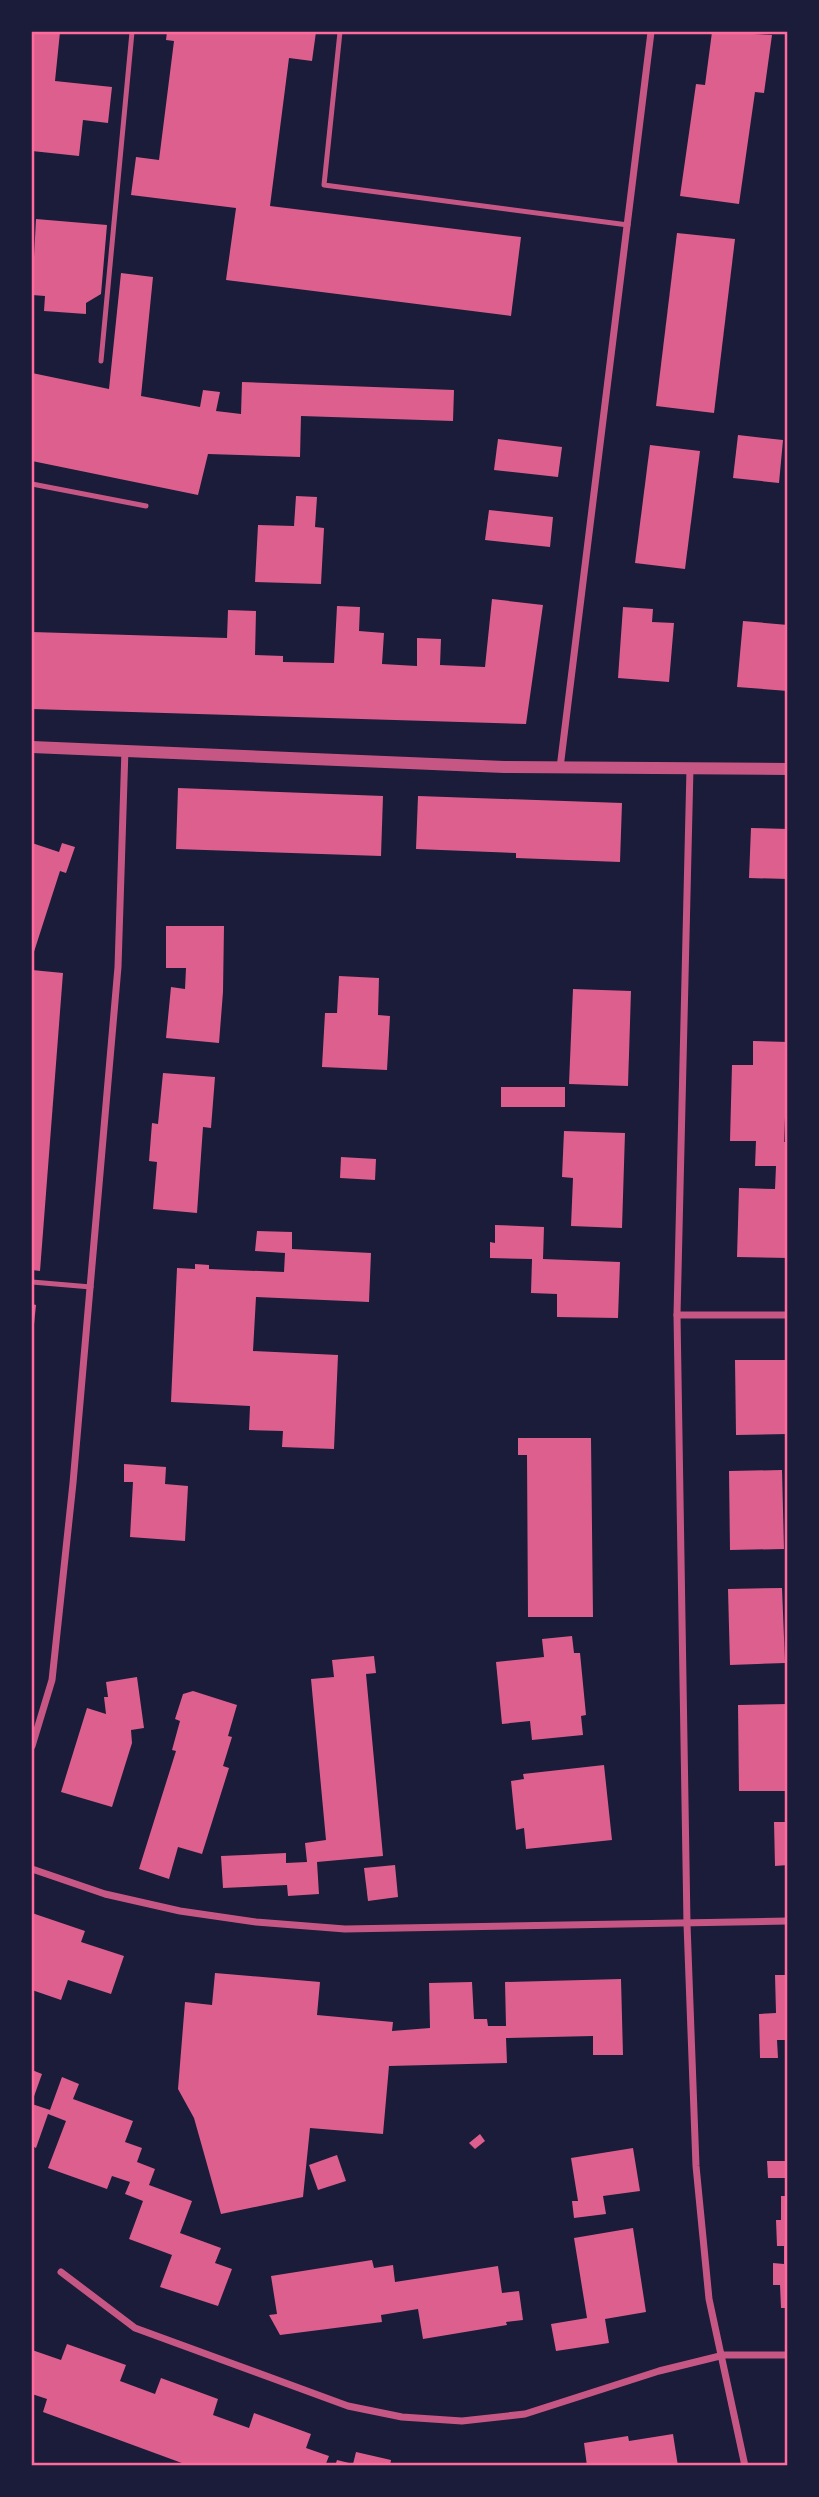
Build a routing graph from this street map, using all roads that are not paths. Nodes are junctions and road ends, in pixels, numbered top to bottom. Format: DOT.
graph roads {
  1 [pos="132,32"];
  2 [pos="340,32"];
  3 [pos="652,32"];
  4 [pos="628,225"];
  5 [pos="102,361"];
  6 [pos="32,484"];
  7 [pos="146,506"];
  8 [pos="32,747"];
  9 [pos="125,750"];
  10 [pos="690,767"];
  11 [pos="559,768"];
  12 [pos="788,769"];
  13 [pos="32,1282"];
  14 [pos="91,1287"];
  15 [pos="677,1315"];
  16 [pos="788,1315"];
  17 [pos="32,1746"];
  18 [pos="32,1869"];
  19 [pos="788,1921"];
  20 [pos="687,1924"];
  21 [pos="61,2272"];
  22 [pos="723,2355"];
  23 [pos="788,2355"];
  24 [pos="746,2466"];
  1 -- 5 [label="lane"];
  2 -- 4 [label="lane"];
  3 -- 4 [label="street"];
  4 -- 11 [label="street"];
  6 -- 7 [label="lane"];
  8 -- 9 [label="street"];
  9 -- 11 [label="street"];
  9 -- 14 [label="street"];
  10 -- 11 [label="street"];
  10 -- 12 [label="street"];
  10 -- 15 [label="street"];
  13 -- 14 [label="lane"];
  14 -- 17 [label="street"];
  15 -- 16 [label="street"];
  15 -- 20 [label="street"];
  18 -- 20 [label="street"];
  19 -- 20 [label="street"];
  20 -- 22 [label="street"];
  21 -- 22 [label="street"];
  22 -- 23 [label="street"];
  22 -- 24 [label="street"];
}
